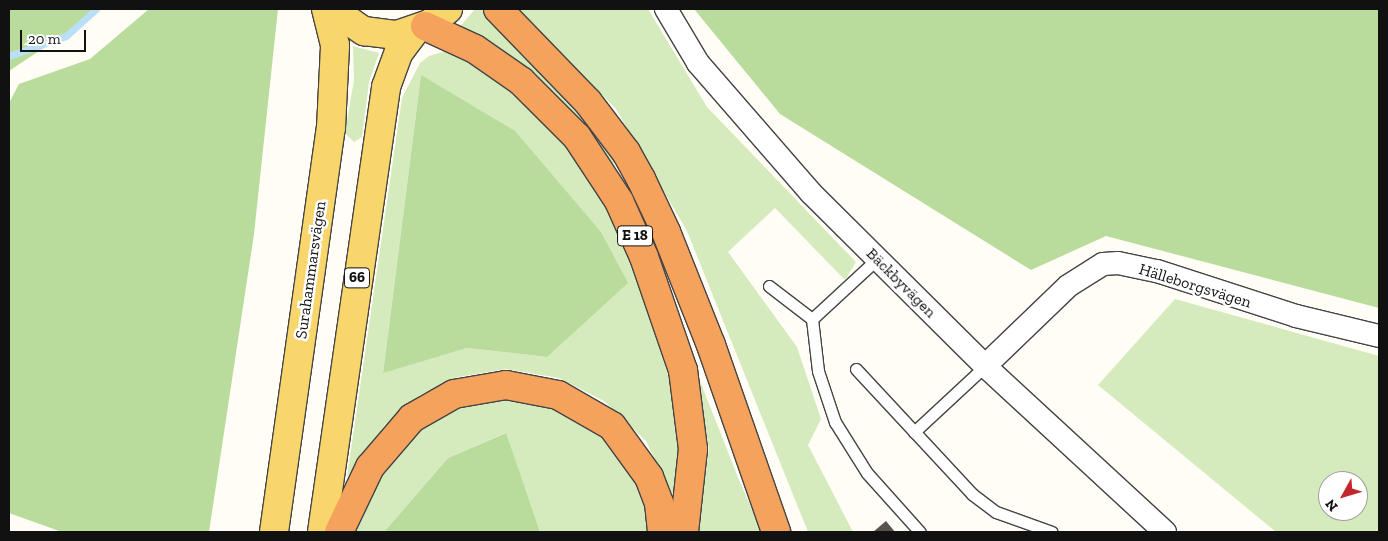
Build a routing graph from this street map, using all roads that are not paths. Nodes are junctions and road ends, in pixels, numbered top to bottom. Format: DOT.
graph roads {
  1 [pos="326,9"];
  2 [pos="332,9"];
  3 [pos="448,9"];
  4 [pos="498,9"];
  5 [pos="666,9"];
  6 [pos="420,29"];
  7 [pos="877,258"];
  8 [pos="769,286"];
  9 [pos="812,319"];
  10 [pos="1379,336"];
  11 [pos="985,366"];
  12 [pos="856,369"];
  13 [pos="914,432"];
  14 [pos="274,532"];
  15 [pos="322,532"];
  16 [pos="339,532"];
  17 [pos="662,532"];
  18 [pos="684,532"];
  19 [pos="776,532"];
  20 [pos="920,532"];
  21 [pos="1052,532"];
  22 [pos="1165,532"];
  1 -- 14 [label="main road, Surahammarsvägen"];
  2 -- 6 [label="main road, 66"];
  3 -- 6 [label="main road, 66"];
  4 -- 19 [label="highway, E 18"];
  5 -- 7 [label="street, Bäckbyvägen"];
  6 -- 15 [label="main road, 66"];
  6 -- 18 [label="highway, E 18"];
  7 -- 9 [label="lane"];
  7 -- 11 [label="street, Bäckbyvägen"];
  8 -- 9 [label="lane"];
  9 -- 20 [label="lane"];
  10 -- 11 [label="street, Hälleborgsvägen"];
  11 -- 13 [label="lane"];
  11 -- 22 [label="street, Bäckbyvägen"];
  12 -- 13 [label="lane"];
  13 -- 21 [label="lane"];
  16 -- 17 [label="highway"];
}
